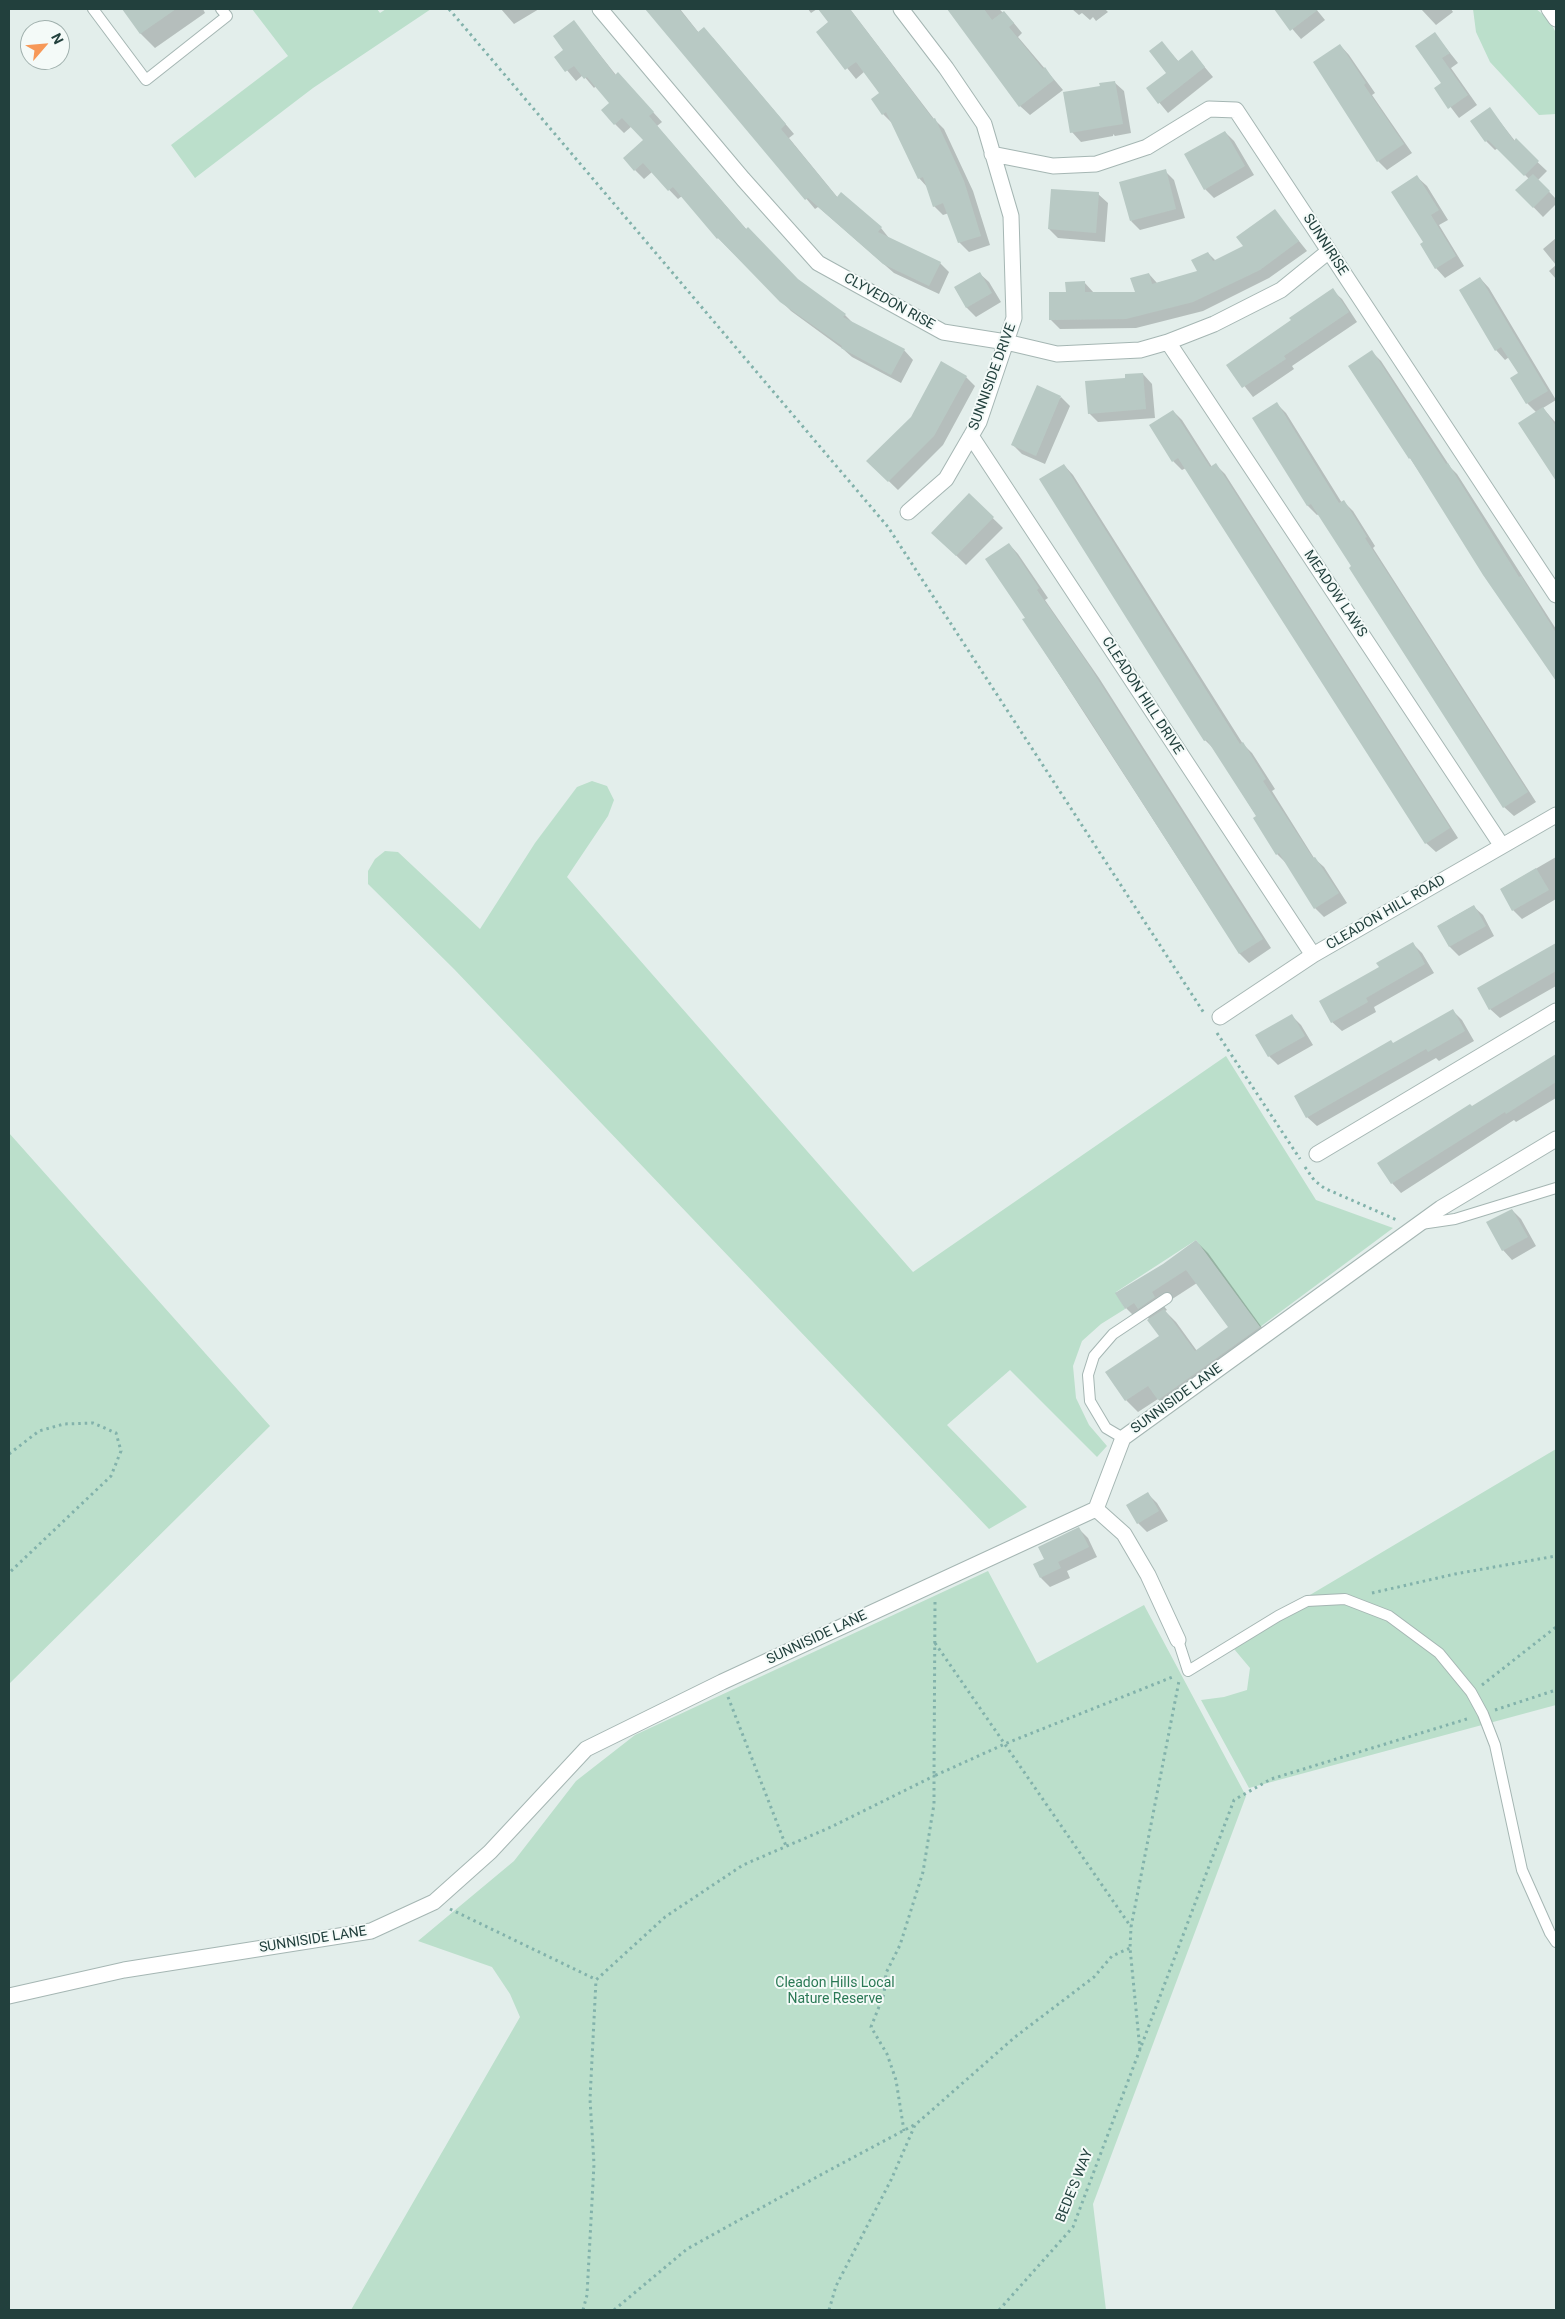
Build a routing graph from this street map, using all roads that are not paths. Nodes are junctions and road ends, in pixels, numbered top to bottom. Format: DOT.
graph roads {
  1 [pos="93,9"];
  2 [pos="221,9"];
  3 [pos="600,9"];
  4 [pos="901,9"];
  5 [pos="1549,9"];
  6 [pos="1556,19"];
  7 [pos="992,154"];
  8 [pos="1329,251"];
  9 [pos="1006,342"];
  10 [pos="1168,342"];
  11 [pos="971,436"];
  12 [pos="908,512"];
  13 [pos="1556,595"];
  14 [pos="1556,815"];
  15 [pos="1502,846"];
  16 [pos="1313,955"];
  17 [pos="1556,1011"];
  18 [pos="1214,1021"];
  19 [pos="1556,1139"];
  20 [pos="1317,1154"];
  21 [pos="1556,1188"];
  22 [pos="1416,1226"];
  23 [pos="1167,1298"];
  24 [pos="1123,1438"];
  25 [pos="1096,1509"];
  26 [pos="1178,1640"];
  27 [pos="1556,1942"];
  28 [pos="9,1996"];
  1 -- 2 [label="lane"];
  3 -- 9 [label="street, CLYVEDON RISE"];
  4 -- 7 [label="street, SUNNISIDE DRIVE"];
  5 -- 6 [label="street"];
  7 -- 8 [label="street, SUNNIRISE"];
  7 -- 9 [label="street, SUNNISIDE DRIVE"];
  8 -- 10 [label="street, CLYVEDON RISE"];
  8 -- 13 [label="street, SUNNIRISE"];
  9 -- 10 [label="street, CLYVEDON RISE"];
  9 -- 11 [label="street, SUNNISIDE DRIVE"];
  10 -- 15 [label="street, MEADOW LAWS"];
  11 -- 12 [label="street, SUNNISIDE DRIVE"];
  11 -- 16 [label="street, CLEADON HILL DRIVE"];
  14 -- 15 [label="street, CLEADON HILL ROAD"];
  15 -- 16 [label="street, CLEADON HILL ROAD"];
  16 -- 18 [label="street, CLEADON HILL ROAD"];
  17 -- 20 [label="street"];
  19 -- 22 [label="street, SUNNISIDE LANE"];
  21 -- 22 [label="lane"];
  22 -- 24 [label="street, SUNNISIDE LANE"];
  23 -- 24 [label="lane"];
  24 -- 25 [label="street, SUNNISIDE LANE"];
  25 -- 26 [label="street"];
  25 -- 28 [label="street, SUNNISIDE LANE"];
  26 -- 27 [label="lane"];
}
